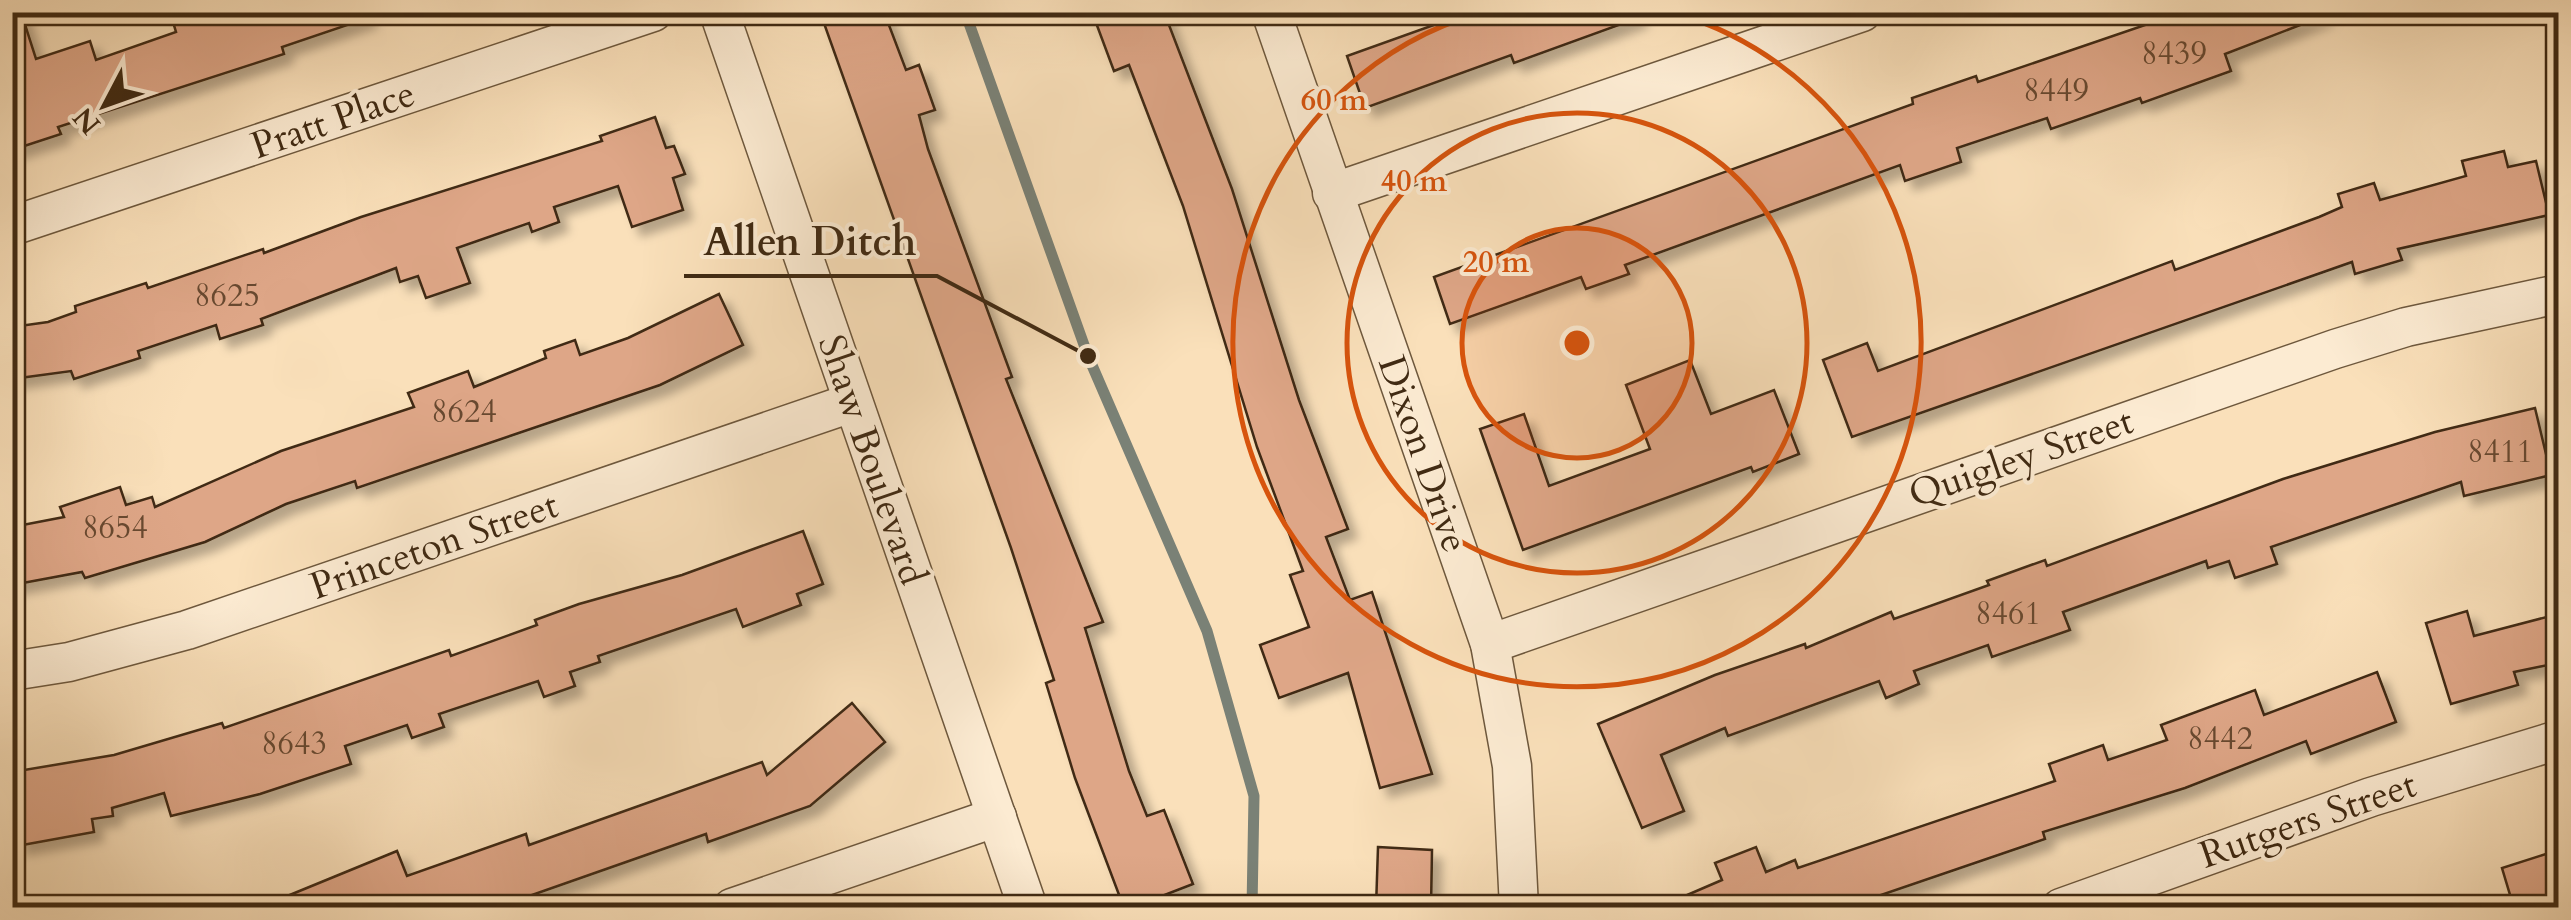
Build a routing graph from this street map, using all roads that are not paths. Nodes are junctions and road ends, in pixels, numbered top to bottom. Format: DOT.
graph roads {
  1 [pos="653,12"];
  2 [pos="719,12"];
  3 [pos="1271,12"];
  4 [pos="1862,12"];
  5 [pos="1332,193"];
  6 [pos="12,226"];
  7 [pos="2558,294"];
  8 [pos="851,403"];
  9 [pos="1490,644"];
  10 [pos="12,672"];
  11 [pos="2558,740"];
  12 [pos="997,817"];
  13 [pos="732,908"];
  14 [pos="1028,908"];
  15 [pos="1518,908"];
  16 [pos="2061,908"];
  1 -- 6 [label="street, Pratt Place"];
  2 -- 8 [label="street, Shaw Boulevard"];
  3 -- 5 [label="street, Dixon Drive"];
  4 -- 5 [label="street"];
  5 -- 9 [label="street, Dixon Drive"];
  7 -- 9 [label="street, Quigley Street"];
  8 -- 10 [label="street, Princeton Street"];
  8 -- 12 [label="street, Shaw Boulevard"];
  9 -- 15 [label="street, Dixon Drive"];
  11 -- 16 [label="street, Rutgers Street"];
  12 -- 13 [label="street"];
  12 -- 14 [label="street, Shaw Boulevard"];
}
